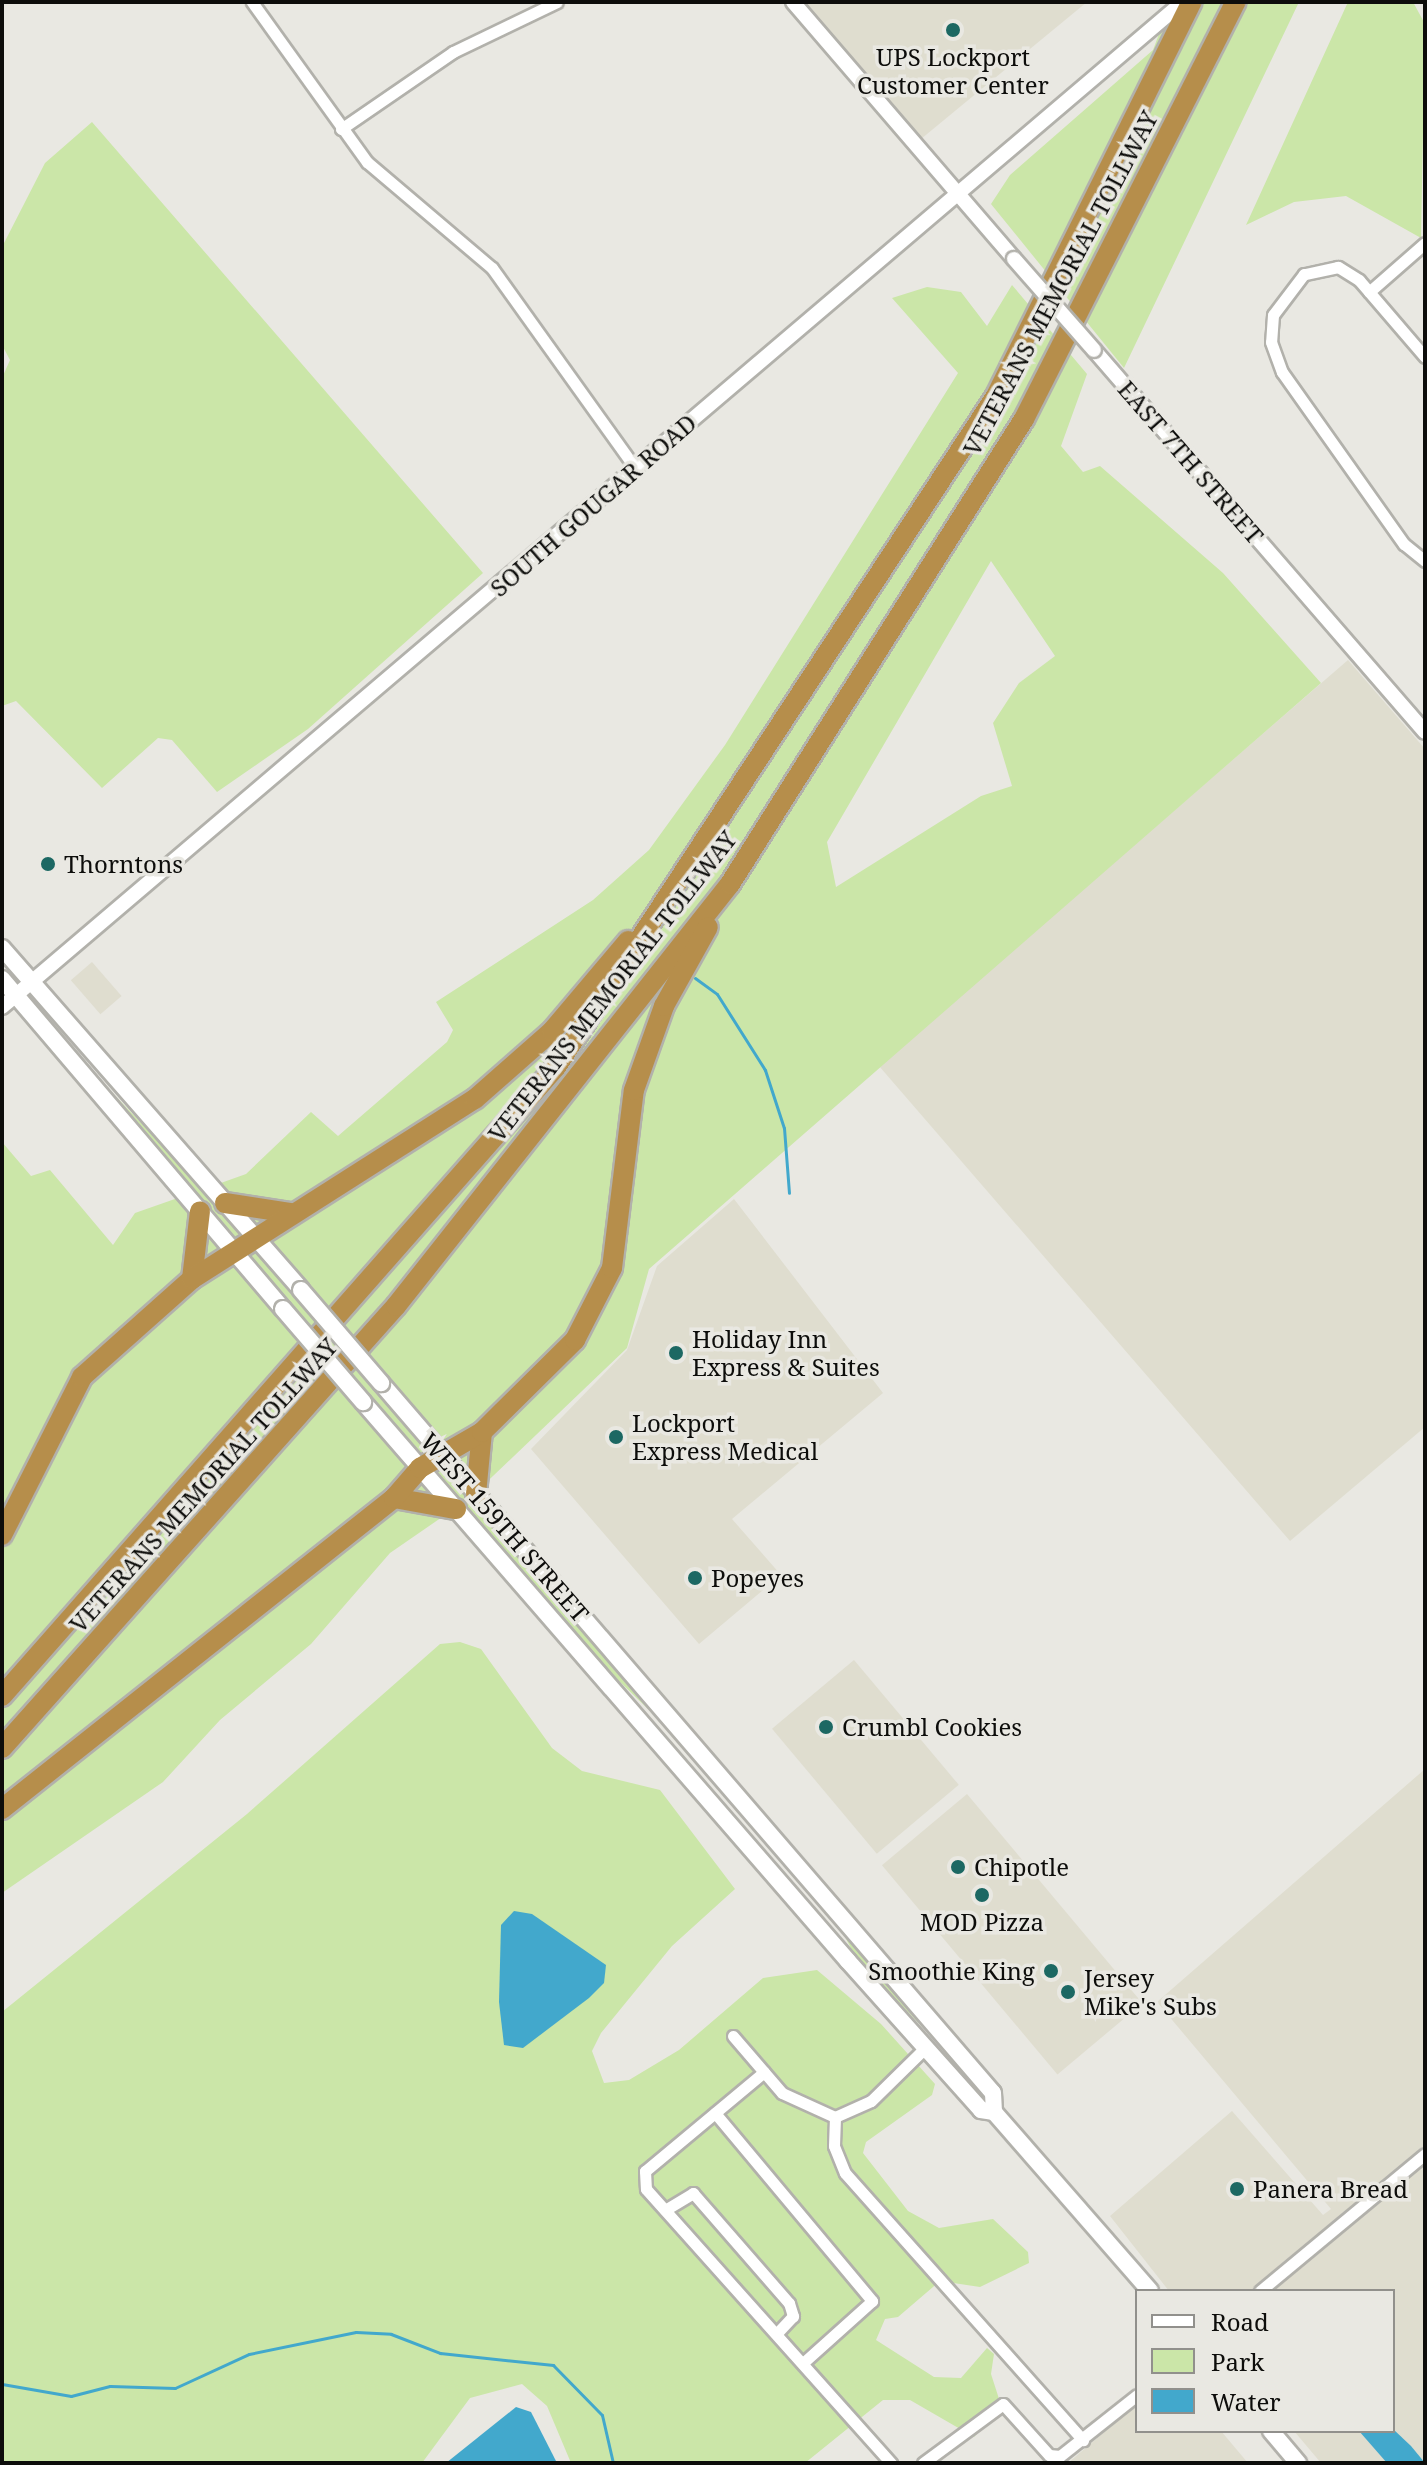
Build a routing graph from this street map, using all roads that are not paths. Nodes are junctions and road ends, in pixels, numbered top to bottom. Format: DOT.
graph roads {
  1 [pos="252,2"];
  2 [pos="557,2"];
  3 [pos="793,2"];
  4 [pos="1183,2"];
  5 [pos="1192,2"];
  6 [pos="1236,2"];
  7 [pos="341,129"];
  8 [pos="956,193"];
  9 [pos="1425,243"];
  10 [pos="1369,292"];
  11 [pos="1425,357"];
  12 [pos="635,468"];
  13 [pos="1425,561"];
  14 [pos="1425,732"];
  15 [pos="698,859"];
  16 [pos="742,865"];
  17 [pos="2,948"];
  18 [pos="2,979"];
  19 [pos="31,983"];
  20 [pos="16,995"];
  21 [pos="2,1007"];
  22 [pos="225,1203"];
  23 [pos="200,1211"];
  24 [pos="291,1213"];
  25 [pos="257,1240"];
  26 [pos="234,1251"];
  27 [pos="192,1279"];
  28 [pos="482,1432"];
  29 [pos="443,1456"];
  30 [pos="420,1468"];
  31 [pos="476,1494"];
  32 [pos="394,1498"];
  33 [pos="456,1509"];
  34 [pos="2,1535"];
  35 [pos="2,1696"];
  36 [pos="2,1748"];
  37 [pos="2,1809"];
  38 [pos="733,2036"];
  39 [pos="925,2048"];
  40 [pos="764,2072"];
  41 [pos="994,2112"];
  42 [pos="715,2113"];
  43 [pos="835,2117"];
  44 [pos="1425,2154"];
  45 [pos="665,2210"];
  46 [pos="1148,2289"];
  47 [pos="1262,2289"];
  48 [pos="778,2332"];
  49 [pos="804,2362"];
  50 [pos="1135,2397"];
  51 [pos="1273,2433"];
  52 [pos="1083,2440"];
  53 [pos="891,2463"];
  54 [pos="923,2463"];
  55 [pos="1298,2463"];
  1 -- 7 [label="street"];
  2 -- 7 [label="street"];
  3 -- 8 [label="street, EAST 7TH STREET"];
  4 -- 8 [label="street, SOUTH GOUGAR ROAD"];
  5 -- 15 [label="highway, VETERANS MEMORIAL TOLLWAY"];
  6 -- 16 [label="highway, VETERANS MEMORIAL TOLLWAY"];
  7 -- 12 [label="street"];
  8 -- 12 [label="street, SOUTH GOUGAR ROAD"];
  8 -- 14 [label="street, EAST 7TH STREET, bridge"];
  9 -- 10 [label="street"];
  10 -- 11 [label="street"];
  10 -- 13 [label="street"];
  12 -- 19 [label="street, SOUTH GOUGAR ROAD"];
  15 -- 24 [label="highway"];
  15 -- 35 [label="highway, VETERANS MEMORIAL TOLLWAY"];
  16 -- 28 [label="highway"];
  16 -- 36 [label="highway, VETERANS MEMORIAL TOLLWAY"];
  17 -- 19 [label="main road, WEST 159TH STREET"];
  18 -- 20 [label="main road, WEST 159TH STREET"];
  19 -- 20 [label="street, SOUTH GOUGAR ROAD"];
  19 -- 22 [label="main road, WEST 159TH STREET"];
  20 -- 21 [label="street, SOUTH GOUGAR ROAD"];
  20 -- 23 [label="main road, WEST 159TH STREET"];
  22 -- 24 [label="highway"];
  22 -- 25 [label="main road, WEST 159TH STREET"];
  23 -- 26 [label="main road, WEST 159TH STREET"];
  23 -- 27 [label="highway"];
  24 -- 25 [label="highway"];
  25 -- 26 [label="highway"];
  25 -- 29 [label="main road, WEST 159TH STREET, bridge"];
  26 -- 27 [label="highway"];
  26 -- 30 [label="main road, WEST 159TH STREET, bridge"];
  27 -- 34 [label="highway"];
  28 -- 29 [label="highway"];
  28 -- 31 [label="highway"];
  29 -- 30 [label="highway"];
  29 -- 31 [label="main road, WEST 159TH STREET"];
  30 -- 32 [label="highway"];
  30 -- 33 [label="main road, WEST 159TH STREET"];
  31 -- 41 [label="main road, WEST 159TH STREET"];
  32 -- 33 [label="highway"];
  32 -- 37 [label="highway"];
  33 -- 39 [label="main road, WEST 159TH STREET"];
  38 -- 40 [label="street"];
  39 -- 41 [label="main road, WEST 159TH STREET"];
  39 -- 43 [label="street"];
  40 -- 42 [label="street"];
  40 -- 43 [label="street"];
  41 -- 46 [label="main road, WEST 159TH STREET"];
  42 -- 45 [label="street"];
  42 -- 49 [label="street"];
  43 -- 52 [label="street"];
  44 -- 47 [label="street"];
  45 -- 48 [label="street"];
  45 -- 48 [label="street"];
  48 -- 49 [label="street"];
  49 -- 53 [label="street"];
  50 -- 52 [label="street"];
  51 -- 55 [label="main road"];
  52 -- 54 [label="street"];
}
